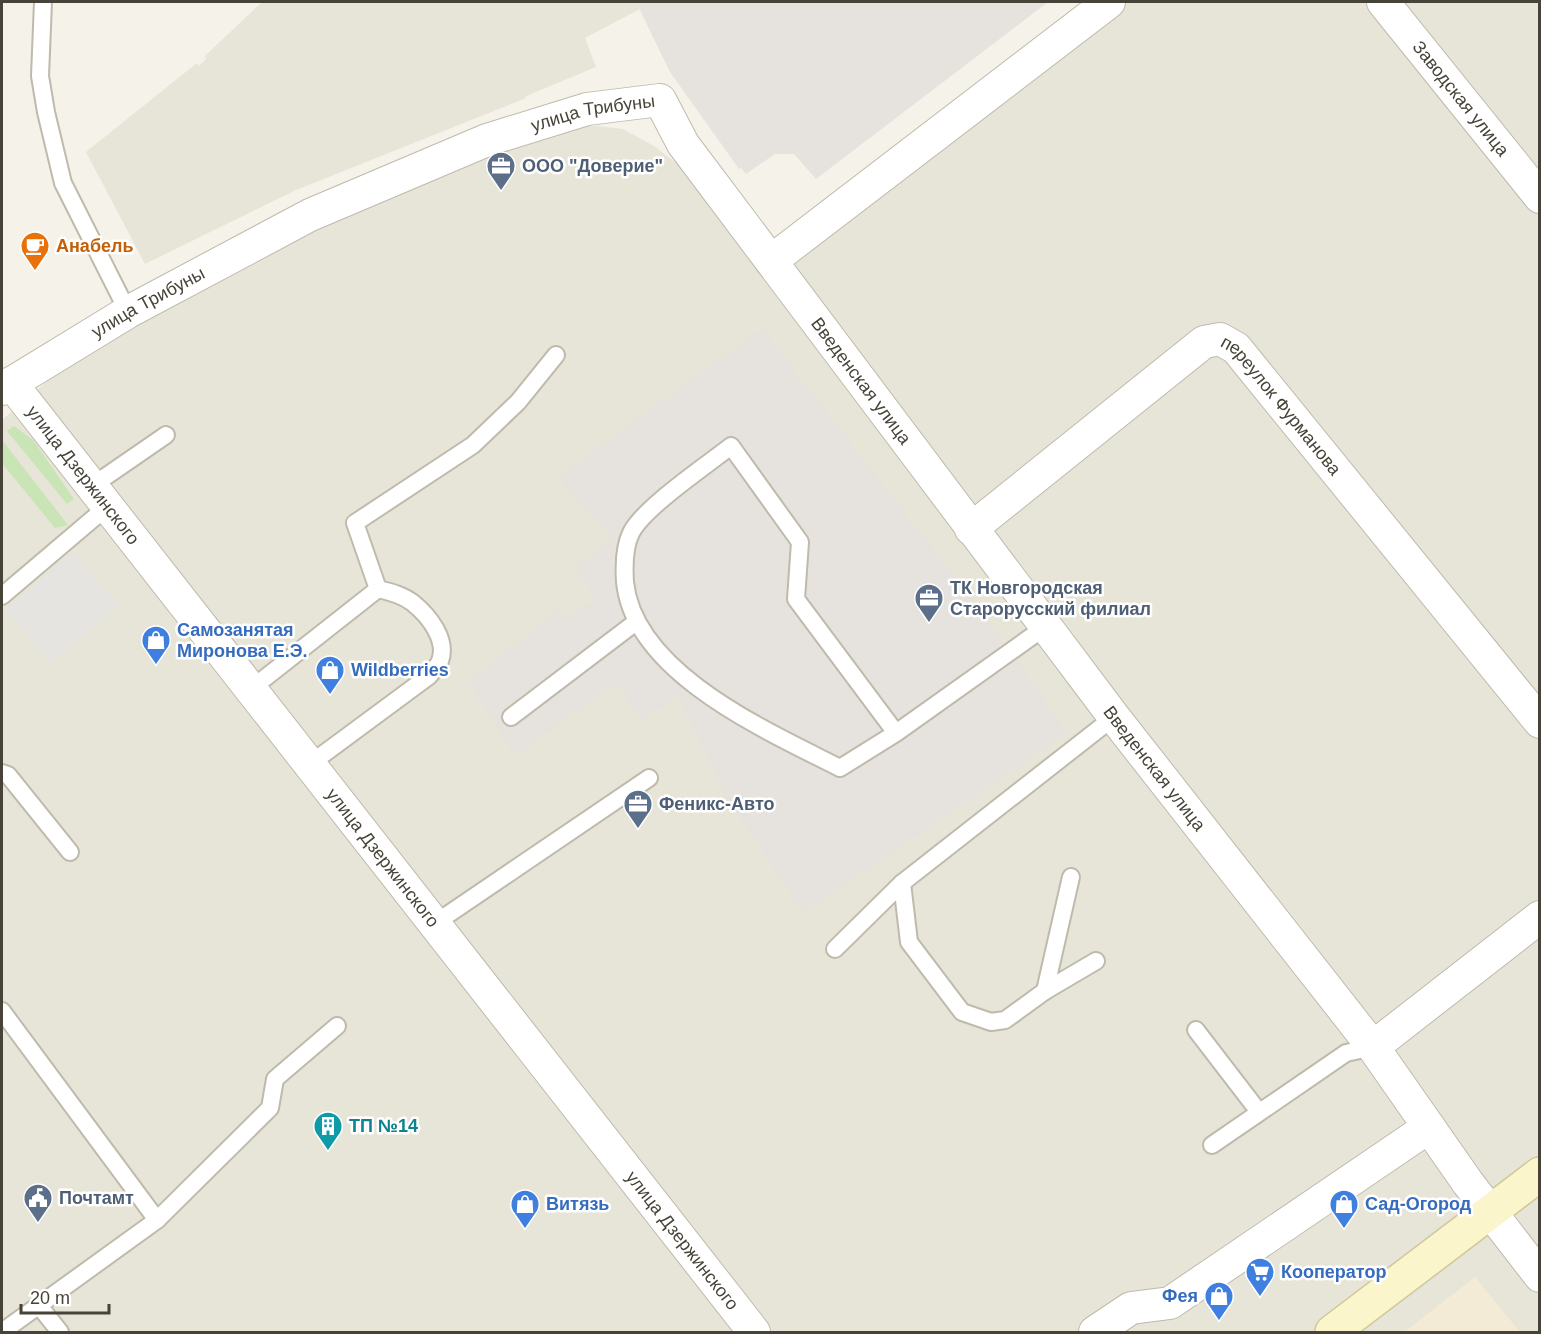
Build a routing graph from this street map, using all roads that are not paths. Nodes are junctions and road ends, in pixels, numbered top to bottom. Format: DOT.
graph roads {
  1 [pos="43,2"];
  2 [pos="1109,2"];
  3 [pos="1383,2"];
  4 [pos="1539,197"];
  5 [pos="771,261"];
  6 [pos="128,312"];
  7 [pos="556,355"];
  8 [pos="5,383"];
  9 [pos="166,435"];
  10 [pos="100,496"];
  11 [pos="971,529"];
  12 [pos="378,589"];
  13 [pos="2,596"];
  14 [pos="636,622"];
  15 [pos="1045,627"];
  16 [pos="251,689"];
  17 [pos="511,717"];
  18 [pos="1114,717"];
  19 [pos="1539,722"];
  20 [pos="896,733"];
  21 [pos="309,764"];
  22 [pos="2,773"];
  23 [pos="649,778"];
  24 [pos="69,852"];
  25 [pos="1071,877"];
  26 [pos="902,884"];
  27 [pos="1539,917"];
  28 [pos="434,924"];
  29 [pos="835,949"];
  30 [pos="1096,961"];
  31 [pos="1045,991"];
  32 [pos="2,1011"];
  33 [pos="337,1026"];
  34 [pos="1196,1029"];
  35 [pos="1373,1047"];
  36 [pos="1259,1112"];
  37 [pos="1430,1127"];
  38 [pos="1212,1145"];
  39 [pos="1539,1174"];
  40 [pos="1490,1212"];
  41 [pos="157,1220"];
  42 [pos="1539,1276"];
  43 [pos="40,1307"];
  44 [pos="2,1332"];
  45 [pos="60,1332"];
  46 [pos="754,1332"];
  47 [pos="1095,1332"];
  48 [pos="1332,1332"];
  1 -- 6 [label="lane"];
  2 -- 5 [label="street"];
  3 -- 4 [label="street, Заводская улица"];
  5 -- 6 [label="street, улица Трибуны"];
  5 -- 11 [label="street, Введенская улица"];
  6 -- 8 [label="street, улица Трибуны"];
  7 -- 12 [label="lane"];
  8 -- 10 [label="street, улица Дзержинского"];
  9 -- 10 [label="lane"];
  10 -- 13 [label="lane"];
  10 -- 16 [label="street, улица Дзержинского"];
  11 -- 15 [label="street, Введенская улица"];
  11 -- 19 [label="street, переулок Фурманова"];
  12 -- 16 [label="lane"];
  12 -- 21 [label="lane"];
  14 -- 17 [label="lane"];
  14 -- 20 [label="lane"];
  14 -- 20 [label="lane"];
  15 -- 18 [label="street, Введенская улица"];
  15 -- 20 [label="lane"];
  16 -- 21 [label="street, улица Дзержинского"];
  18 -- 26 [label="lane"];
  18 -- 35 [label="street, Введенская улица"];
  21 -- 28 [label="street, улица Дзержинского"];
  22 -- 24 [label="lane"];
  23 -- 28 [label="lane"];
  25 -- 31 [label="lane"];
  26 -- 29 [label="lane"];
  26 -- 31 [label="lane"];
  27 -- 35 [label="street"];
  28 -- 46 [label="street, улица Дзержинского"];
  30 -- 31 [label="lane"];
  32 -- 41 [label="lane"];
  33 -- 41 [label="lane"];
  34 -- 36 [label="lane"];
  35 -- 36 [label="lane"];
  35 -- 37 [label="street, Введенская улица"];
  36 -- 38 [label="lane"];
  37 -- 40 [label="street, Введенская улица"];
  37 -- 47 [label="street"];
  39 -- 40 [label="main road"];
  40 -- 42 [label="street, Введенская улица"];
  40 -- 48 [label="main road"];
  41 -- 43 [label="lane"];
  43 -- 44 [label="lane"];
  43 -- 45 [label="lane"];
}
